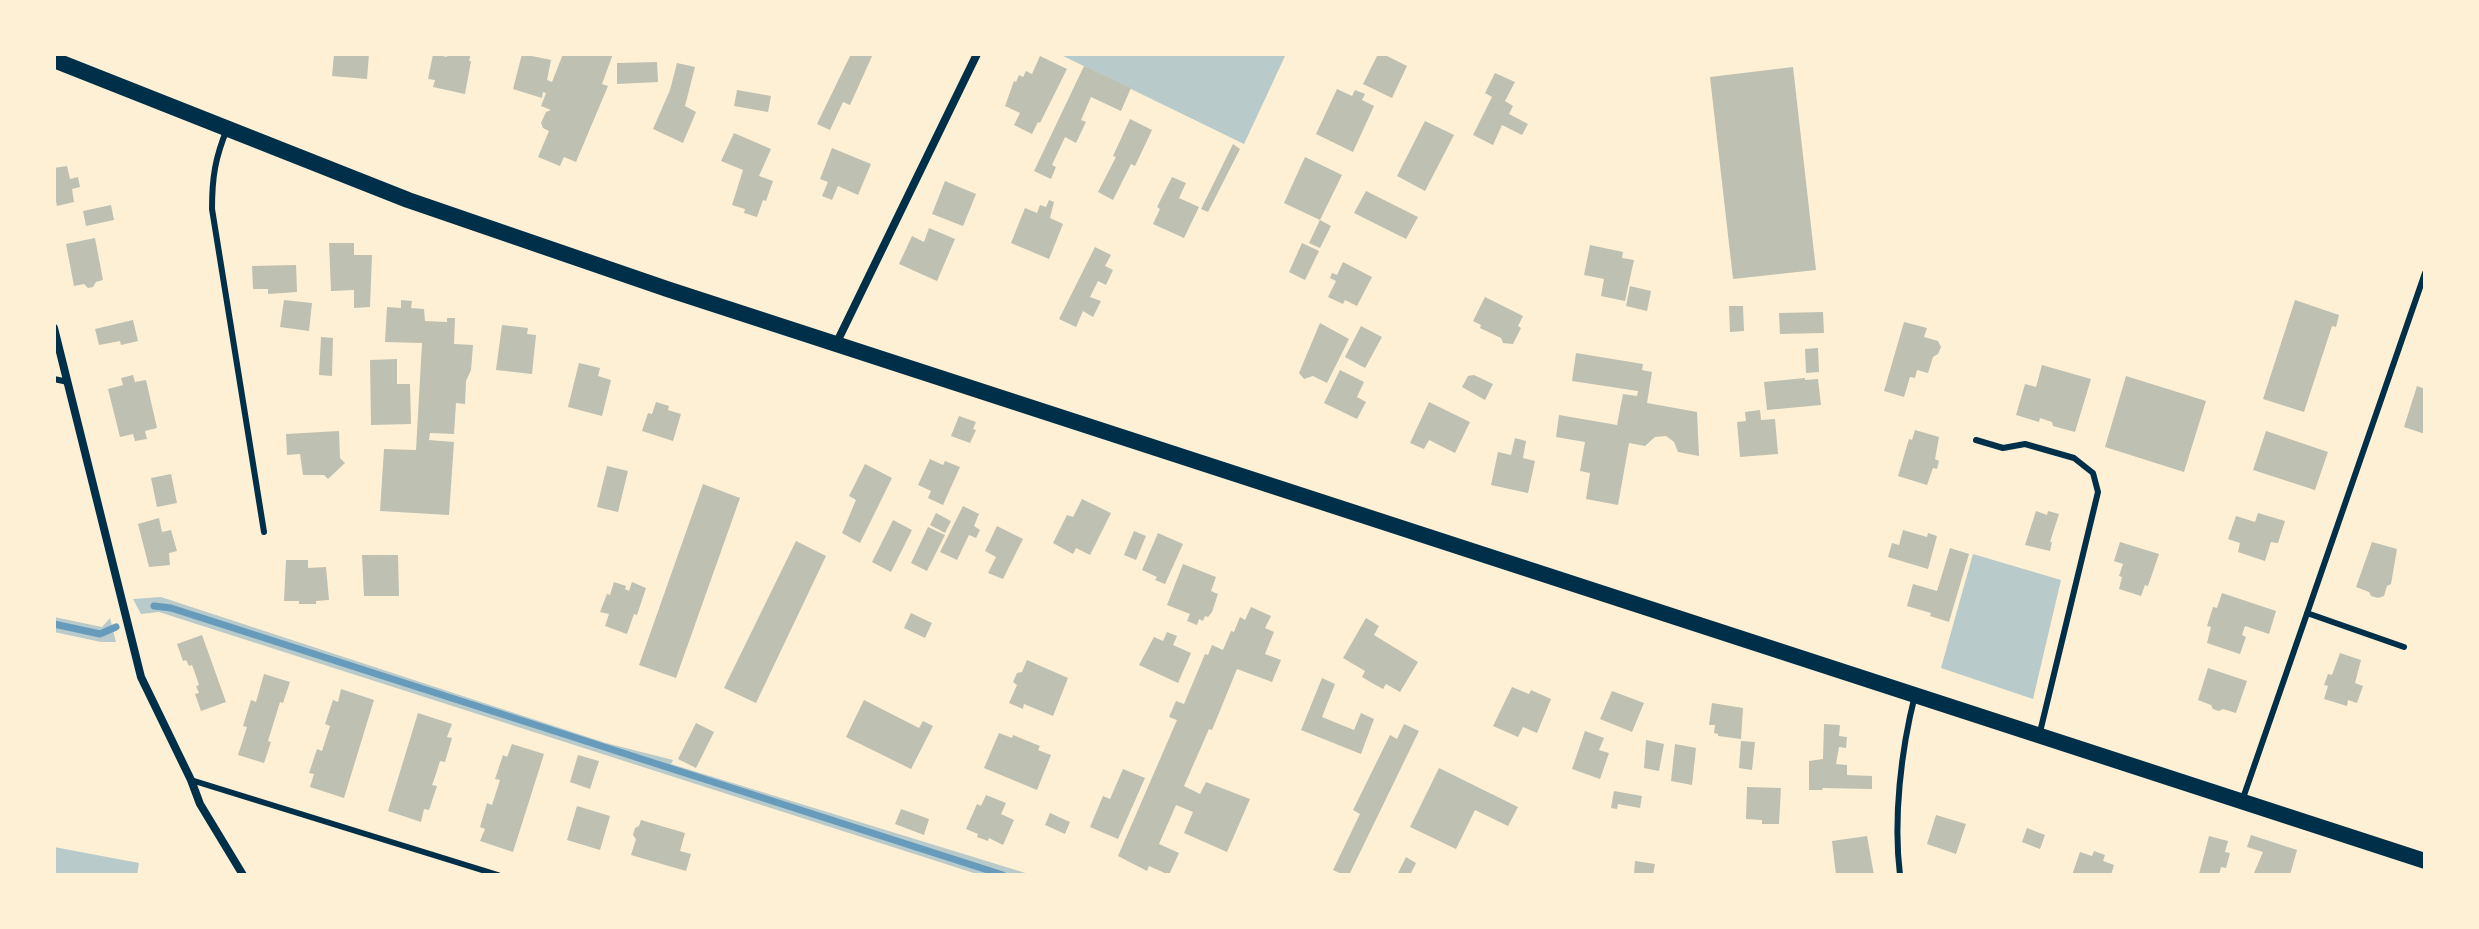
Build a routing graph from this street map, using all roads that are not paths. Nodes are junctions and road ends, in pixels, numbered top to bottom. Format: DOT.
graph roads {
  1 [pos="977,54"];
  2 [pos="54,60"];
  3 [pos="227,129"];
  4 [pos="2425,273"];
  5 [pos="54,328"];
  6 [pos="836,344"];
  7 [pos="54,379"];
  8 [pos="68,382"];
  9 [pos="1976,440"];
  10 [pos="264,532"];
  11 [pos="2307,613"];
  12 [pos="2404,647"];
  13 [pos="1915,695"];
  14 [pos="2039,736"];
  15 [pos="191,780"];
  16 [pos="2242,801"];
  17 [pos="2425,861"];
  18 [pos="243,875"];
  19 [pos="498,875"];
  20 [pos="1900,875"];
  1 -- 6 [label="street"];
  2 -- 3 [label="main road"];
  3 -- 6 [label="main road"];
  3 -- 10 [label="lane"];
  4 -- 11 [label="lane"];
  5 -- 8 [label="street"];
  6 -- 13 [label="main road"];
  7 -- 8 [label="lane"];
  8 -- 15 [label="street"];
  9 -- 14 [label="lane"];
  11 -- 12 [label="lane"];
  11 -- 16 [label="lane"];
  13 -- 14 [label="main road"];
  13 -- 20 [label="lane"];
  14 -- 16 [label="main road"];
  15 -- 18 [label="street"];
  15 -- 19 [label="lane"];
  16 -- 17 [label="main road"];
}
